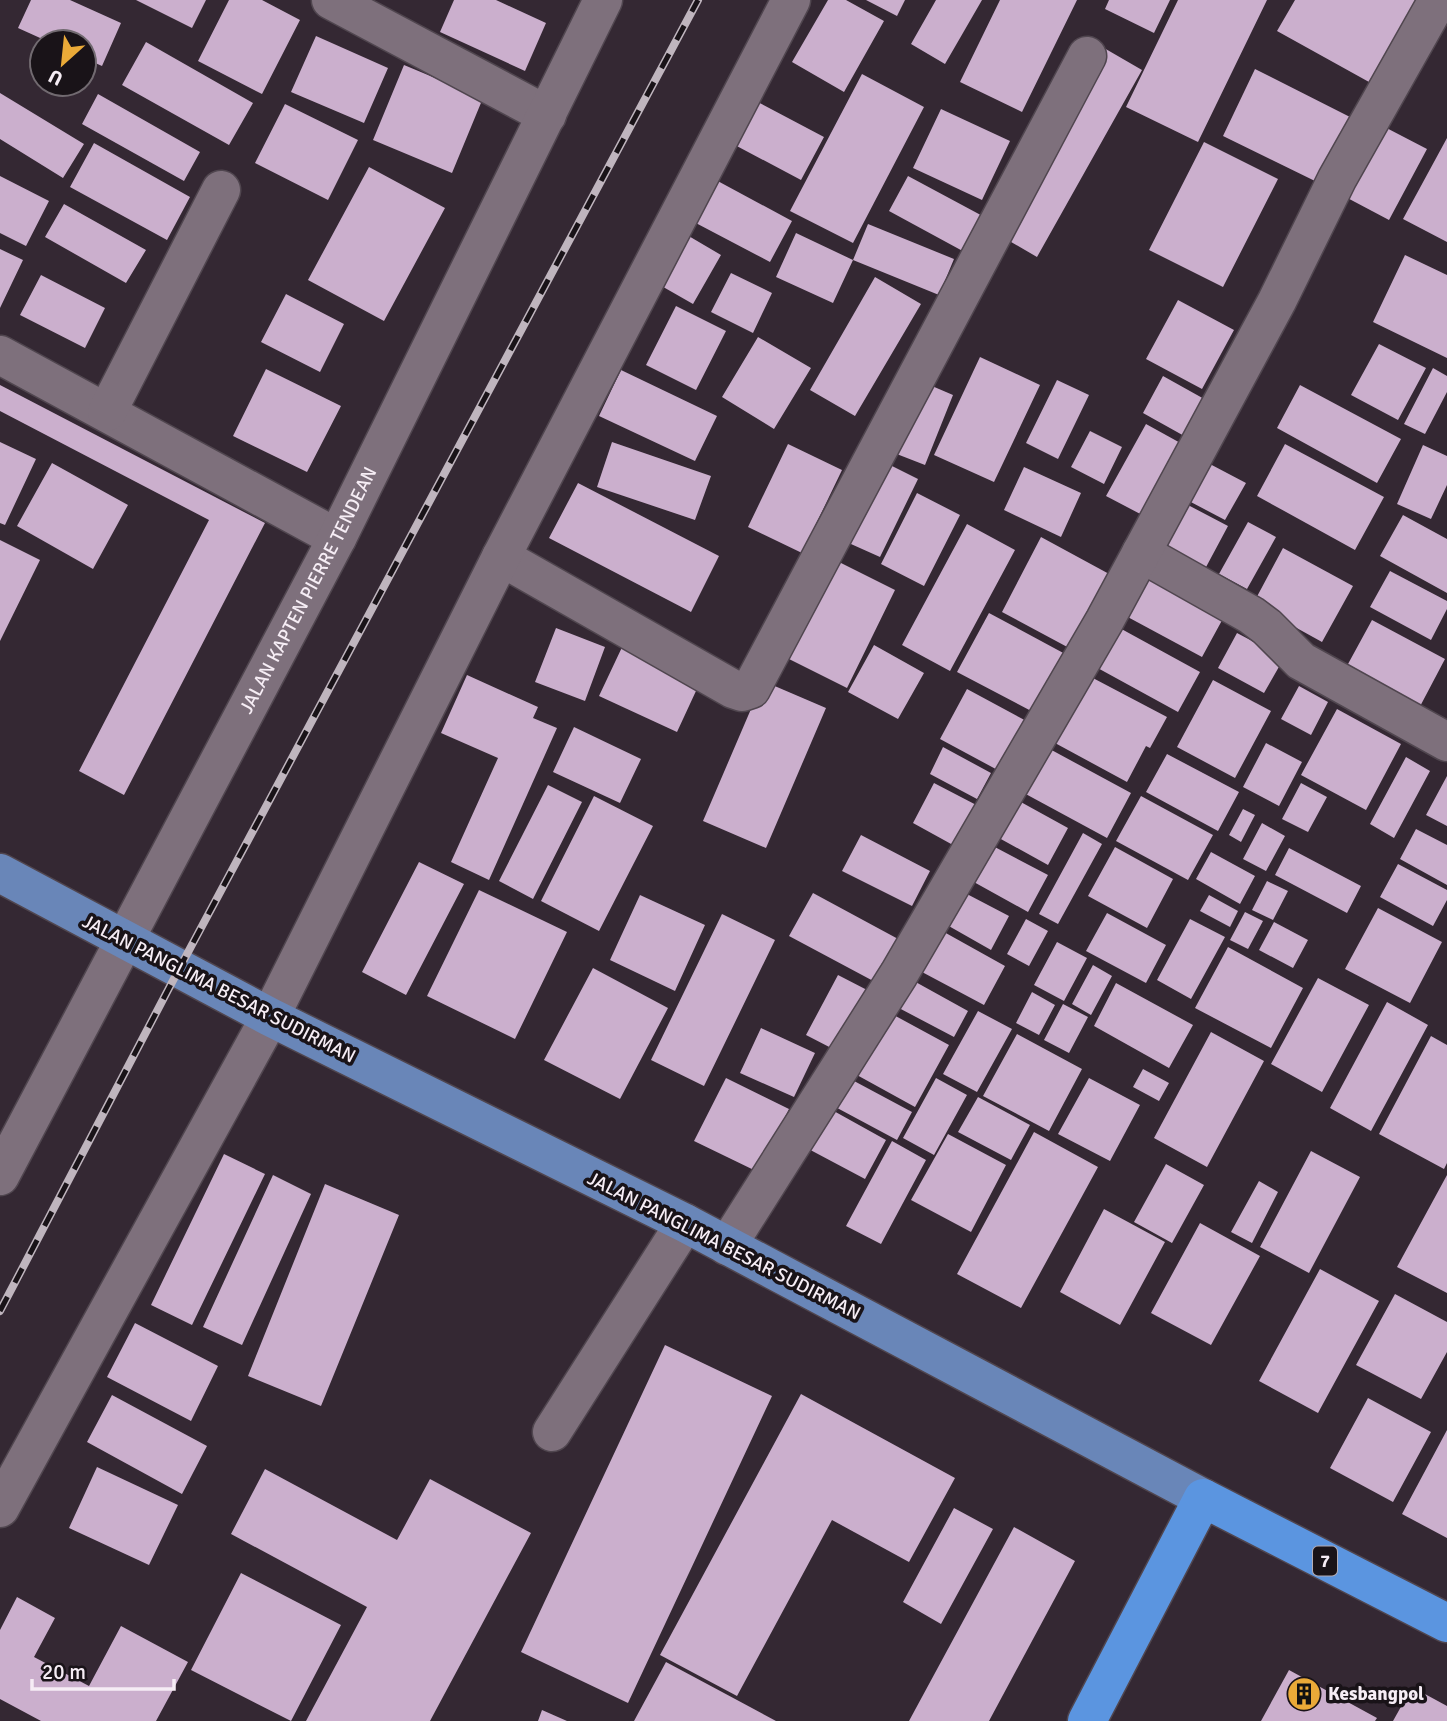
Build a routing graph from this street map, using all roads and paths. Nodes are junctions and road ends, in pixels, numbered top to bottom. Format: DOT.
graph roads {
  1 [pos="331,0"];
  2 [pos="603,0"];
  3 [pos="791,0"];
  4 [pos="1438,0"];
  5 [pos="1087,56"];
  6 [pos="547,115"];
  7 [pos="220,190"];
  8 [pos="0,355"];
  9 [pos="107,412"];
  10 [pos="337,538"];
  11 [pos="1140,554"];
  12 [pos="501,557"];
  13 [pos="1447,742"];
  14 [pos="0,873"];
  15 [pos="124,941"];
  16 [pos="270,1017"];
  17 [pos="0,1176"];
  18 [pos="685,1223"];
  19 [pos="727,1247"];
  20 [pos="552,1432"];
  21 [pos="1203,1498"];
  22 [pos="0,1508"];
  23 [pos="1447,1623"];
  24 [pos="1087,1721"];
  1 -- 6 [label="street"];
  2 -- 6 [label="street, JALAN KAPTEN PIERRE TENDEAN"];
  3 -- 12 [label="street"];
  4 -- 11 [label="street"];
  5 -- 12 [label="street"];
  6 -- 10 [label="street, JALAN KAPTEN PIERRE TENDEAN"];
  7 -- 9 [label="street"];
  8 -- 9 [label="street"];
  9 -- 10 [label="street"];
  10 -- 15 [label="street, JALAN KAPTEN PIERRE TENDEAN"];
  11 -- 13 [label="street"];
  11 -- 19 [label="street"];
  12 -- 16 [label="street"];
  14 -- 15 [label="main road, JALAN PANGLIMA BESAR SUDIRMAN"];
  15 -- 16 [label="main road, JALAN PANGLIMA BESAR SUDIRMAN"];
  15 -- 17 [label="street, JALAN KAPTEN PIERRE TENDEAN"];
  16 -- 18 [label="main road, JALAN PANGLIMA BESAR SUDIRMAN"];
  16 -- 22 [label="street"];
  18 -- 19 [label="main road, JALAN PANGLIMA BESAR SUDIRMAN"];
  18 -- 20 [label="street"];
  19 -- 21 [label="main road, JALAN PANGLIMA BESAR SUDIRMAN"];
  21 -- 23 [label="highway, JALAN PANGLIMA BESAR SUDIRMAN / 7"];
  21 -- 24 [label="highway"];
}
